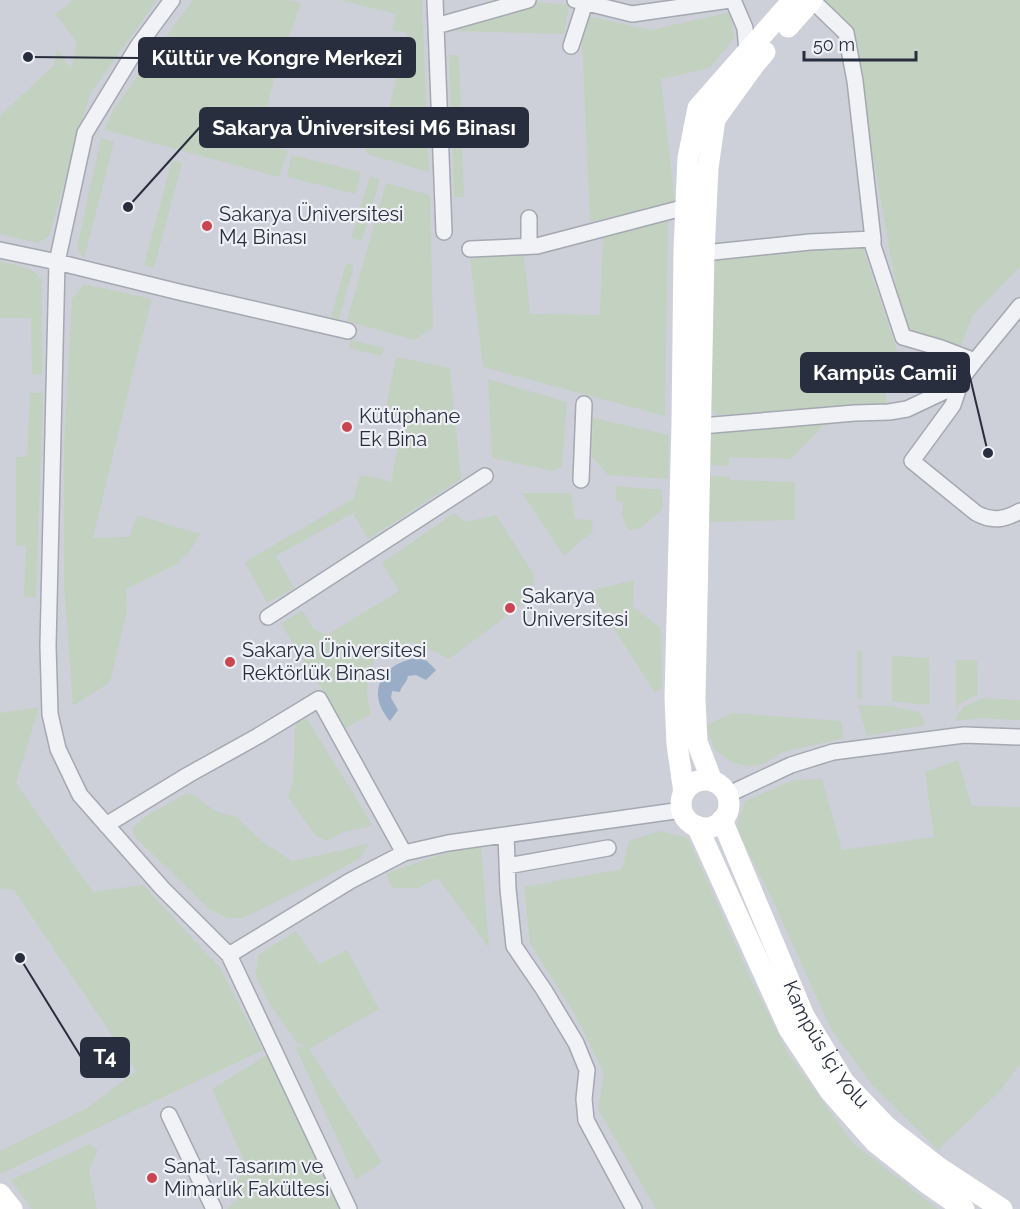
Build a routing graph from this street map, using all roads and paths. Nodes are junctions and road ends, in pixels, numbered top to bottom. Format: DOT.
graph roads {
  1 [pos="172,0"];
  2 [pos="435,0"];
  3 [pos="528,0"];
  4 [pos="732,0"];
  5 [pos="793,0"];
  6 [pos="812,0"];
  7 [pos="580,1"];
  8 [pos="675,4"];
  9 [pos="632,7"];
  10 [pos="436,26"];
  11 [pos="571,46"];
  12 [pos="751,58"];
  13 [pos="686,207"];
  14 [pos="529,218"];
  15 [pos="444,232"];
  16 [pos="873,238"];
  17 [pos="529,246"];
  18 [pos="470,249"];
  19 [pos="0,250"];
  20 [pos="704,252"];
  21 [pos="57,262"];
  22 [pos="1020,306"];
  23 [pos="348,331"];
  24 [pos="975,361"];
  25 [pos="962,378"];
  26 [pos="584,404"];
  27 [pos="701,426"];
  28 [pos="484,476"];
  29 [pos="581,480"];
  30 [pos="1020,510"];
  31 [pos="268,617"];
  32 [pos="1020,736"];
  33 [pos="719,788"];
  34 [pos="683,801"];
  35 [pos="722,820"];
  36 [pos="106,825"];
  37 [pos="697,826"];
  38 [pos="506,835"];
  39 [pos="608,848"];
  40 [pos="404,853"];
  41 [pos="507,866"];
  42 [pos="229,955"];
  43 [pos="169,1115"];
  44 [pos="0,1194"];
  45 [pos="12,1209"];
  46 [pos="214,1209"];
  47 [pos="349,1209"];
  48 [pos="634,1209"];
  49 [pos="964,1209"];
  50 [pos="1002,1209"];
  1 -- 21 [label="street"];
  2 -- 10 [label="street"];
  3 -- 10 [label="street"];
  4 -- 8 [label="street"];
  4 -- 12 [label="street"];
  5 -- 12 [label="street"];
  6 -- 12 [label="street"];
  6 -- 16 [label="street"];
  7 -- 9 [label="street"];
  7 -- 11 [label="street"];
  8 -- 9 [label="street"];
  10 -- 15 [label="street"];
  12 -- 13 [label="street"];
  12 -- 20 [label="street"];
  13 -- 17 [label="street"];
  13 -- 34 [label="street"];
  14 -- 17 [label="street"];
  16 -- 20 [label="street"];
  16 -- 24 [label="street"];
  17 -- 18 [label="street"];
  19 -- 21 [label="street"];
  20 -- 27 [label="street"];
  21 -- 23 [label="street"];
  21 -- 36 [label="street"];
  22 -- 24 [label="street"];
  24 -- 25 [label="street"];
  25 -- 27 [label="street"];
  25 -- 30 [label="street"];
  26 -- 29 [label="street"];
  27 -- 33 [label="street"];
  28 -- 31 [label="street"];
  32 -- 33 [label="street"];
  33 -- 34 [label="street"];
  33 -- 35 [label="street"];
  34 -- 37 [label="street"];
  34 -- 38 [label="street"];
  35 -- 37 [label="street"];
  35 -- 50 [label="street, Kampüs İçi Yolu"];
  36 -- 40 [label="street"];
  36 -- 42 [label="street"];
  37 -- 49 [label="street, Kampüs İçi Yolu"];
  38 -- 40 [label="street"];
  38 -- 41 [label="street"];
  39 -- 41 [label="street"];
  40 -- 42 [label="street"];
  41 -- 48 [label="street"];
  42 -- 47 [label="street"];
  43 -- 46 [label="street"];
  44 -- 45 [label="street"];
}
